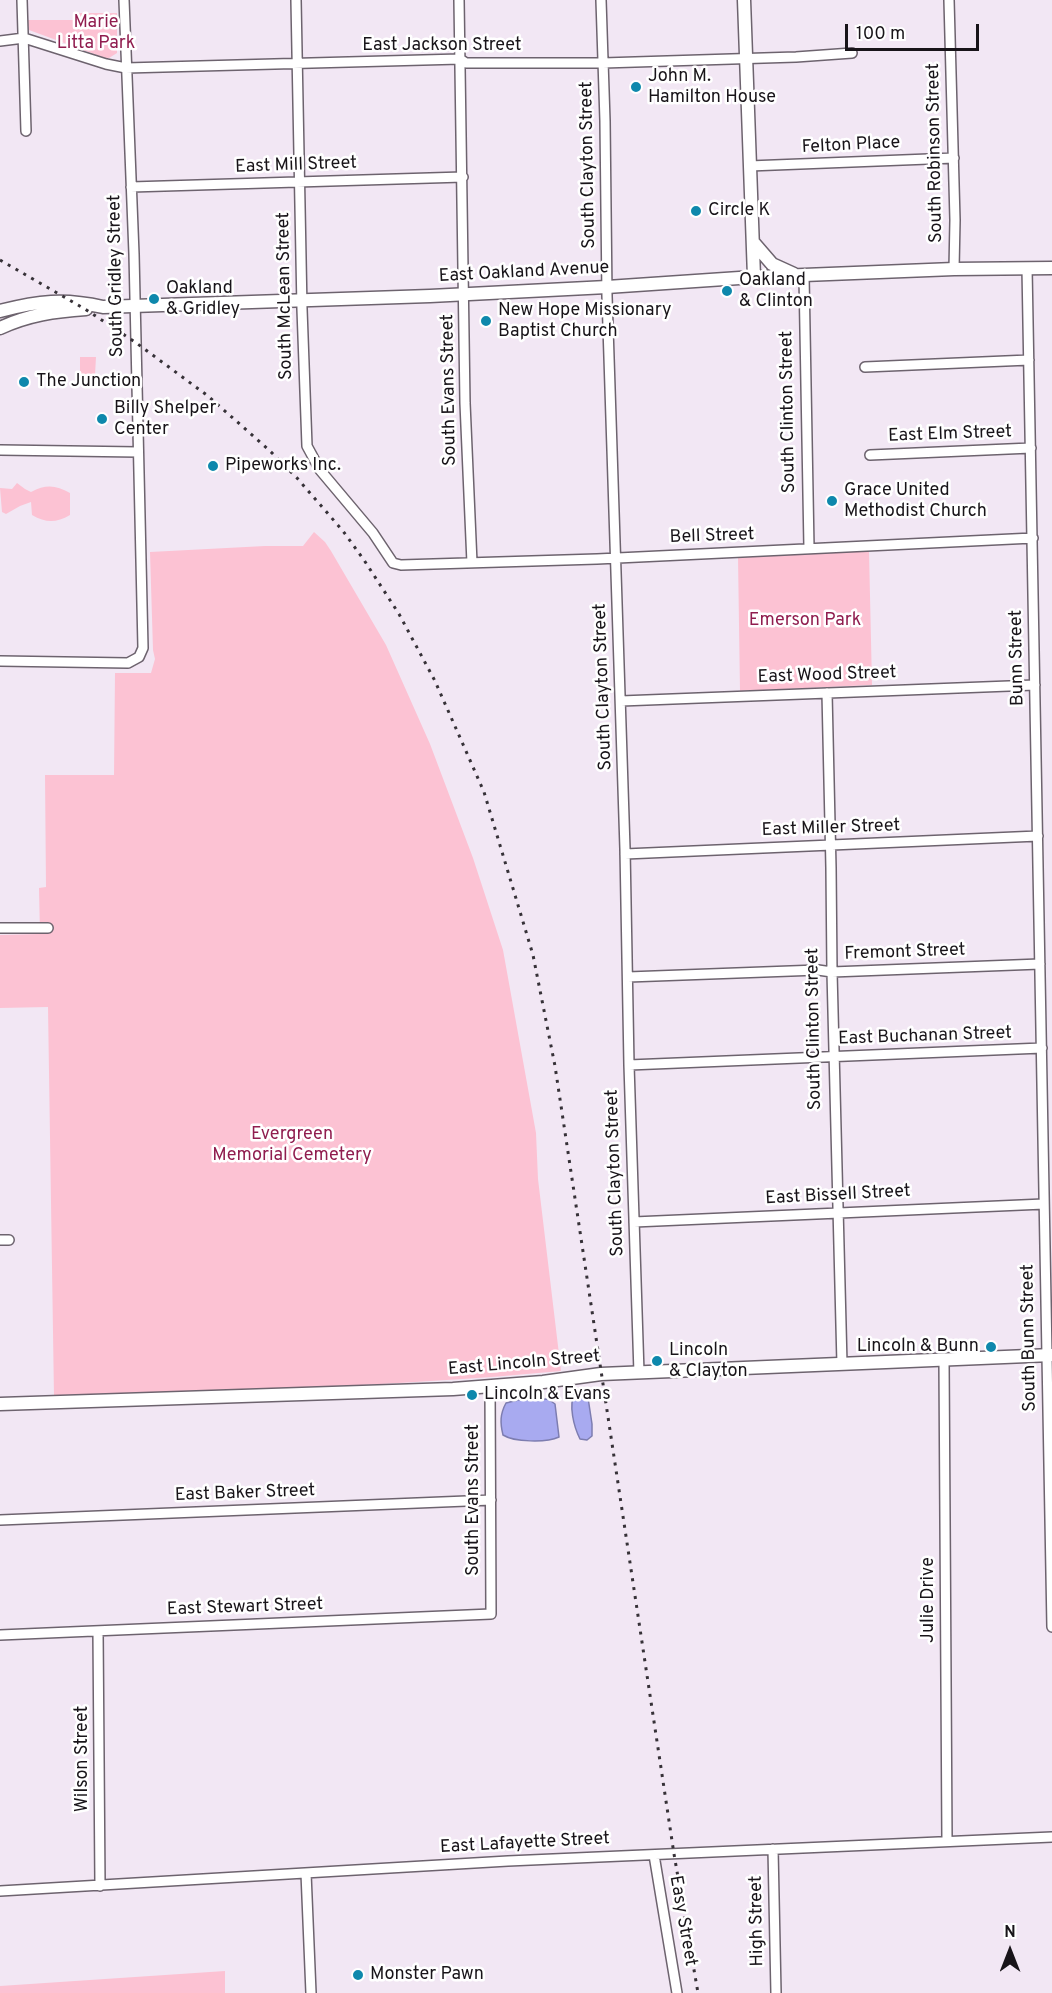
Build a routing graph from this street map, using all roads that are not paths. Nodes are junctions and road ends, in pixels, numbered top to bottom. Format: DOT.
graph roads {
  1 [pos="22,0"];
  2 [pos="124,0"];
  3 [pos="296,0"];
  4 [pos="459,0"];
  5 [pos="601,0"];
  6 [pos="744,0"];
  7 [pos="950,0"];
  8 [pos="24,38"];
  9 [pos="0,41"];
  10 [pos="852,52"];
  11 [pos="746,58"];
  12 [pos="460,59"];
  13 [pos="298,63"];
  14 [pos="603,63"];
  15 [pos="126,68"];
  16 [pos="26,131"];
  17 [pos="954,158"];
  18 [pos="749,166"];
  19 [pos="462,177"];
  20 [pos="300,182"];
  21 [pos="131,187"];
  22 [pos="753,242"];
  23 [pos="1027,268"];
  24 [pos="1052,268"];
  25 [pos="954,269"];
  26 [pos="801,276"];
  27 [pos="754,277"];
  28 [pos="607,287"];
  29 [pos="464,293"];
  30 [pos="302,300"];
  31 [pos="134,307"];
  32 [pos="103,308"];
  33 [pos="0,311"];
  34 [pos="0,328"];
  35 [pos="1029,360"];
  36 [pos="865,367"];
  37 [pos="1031,448"];
  38 [pos="0,450"];
  39 [pos="138,452"];
  40 [pos="870,455"];
  41 [pos="1033,538"];
  42 [pos="809,548"];
  43 [pos="617,557"];
  44 [pos="393,563"];
  45 [pos="472,563"];
  46 [pos="0,661"];
  47 [pos="1035,685"];
  48 [pos="827,693"];
  49 [pos="621,701"];
  50 [pos="1038,836"];
  51 [pos="830,845"];
  52 [pos="625,854"];
  53 [pos="0,928"];
  54 [pos="48,928"];
  55 [pos="1040,964"];
  56 [pos="832,972"];
  57 [pos="628,977"];
  58 [pos="1047,1030"];
  59 [pos="1042,1048"];
  60 [pos="834,1057"];
  61 [pos="629,1065"];
  62 [pos="1044,1204"];
  63 [pos="838,1213"];
  64 [pos="634,1222"];
  65 [pos="1050,1355"];
  66 [pos="944,1360"];
  67 [pos="842,1364"];
  68 [pos="639,1373"];
  69 [pos="490,1386"];
  70 [pos="0,1404"];
  71 [pos="1050,1489"];
  72 [pos="491,1500"];
  73 [pos="0,1520"];
  74 [pos="491,1614"];
  75 [pos="1052,1627"];
  76 [pos="98,1631"];
  77 [pos="0,1635"];
  78 [pos="1052,1837"];
  79 [pos="947,1841"];
  80 [pos="773,1849"];
  81 [pos="654,1854"];
  82 [pos="306,1873"];
  83 [pos="100,1886"];
  84 [pos="0,1891"];
  85 [pos="311,1993"];
  86 [pos="677,1993"];
  87 [pos="776,1993"];
  1 -- 8 [label="street"];
  2 -- 15 [label="street, South Gridley Street"];
  3 -- 13 [label="street, South McLean Street"];
  4 -- 12 [label="street, South Evans Street"];
  5 -- 14 [label="street, South Clayton Street"];
  6 -- 11 [label="main road"];
  7 -- 17 [label="street, South Robinson Street"];
  8 -- 9 [label="street, East Jackson Street"];
  8 -- 15 [label="street, East Jackson Street"];
  8 -- 16 [label="street"];
  10 -- 11 [label="street, East Jackson Street"];
  11 -- 14 [label="street, East Jackson Street"];
  11 -- 18 [label="main road"];
  12 -- 13 [label="street, East Jackson Street"];
  12 -- 14 [label="street, East Jackson Street"];
  12 -- 19 [label="street, South Evans Street"];
  13 -- 15 [label="street, East Jackson Street"];
  13 -- 20 [label="street, South McLean Street"];
  14 -- 28 [label="street, South Clayton Street"];
  15 -- 21 [label="street, South Gridley Street"];
  17 -- 18 [label="street, Felton Place"];
  17 -- 25 [label="street, South Robinson Street"];
  18 -- 22 [label="main road"];
  19 -- 20 [label="street, East Mill Street"];
  19 -- 29 [label="street, South Evans Street"];
  20 -- 21 [label="street, East Mill Street"];
  20 -- 30 [label="street, South McLean Street"];
  21 -- 31 [label="street, South Gridley Street"];
  22 -- 26 [label="main road"];
  22 -- 27 [label="main road"];
  23 -- 24 [label="main road, East Oakland Avenue"];
  23 -- 25 [label="main road, East Oakland Avenue"];
  23 -- 35 [label="street, Bunn Street"];
  25 -- 26 [label="main road, East Oakland Avenue"];
  26 -- 27 [label="main road, East Oakland Avenue"];
  26 -- 42 [label="street, South Clinton Street"];
  27 -- 28 [label="main road, East Oakland Avenue"];
  28 -- 29 [label="main road, East Oakland Avenue"];
  28 -- 43 [label="street, South Clayton Street"];
  29 -- 30 [label="main road, East Oakland Avenue"];
  29 -- 45 [label="street, South Evans Street"];
  30 -- 31 [label="main road, East Oakland Avenue"];
  30 -- 44 [label="street, South McLean Street"];
  31 -- 32 [label="main road, East Oakland Avenue"];
  31 -- 39 [label="street, South Gridley Street"];
  32 -- 33 [label="main road, East Oakland Avenue"];
  32 -- 34 [label="main road"];
  35 -- 36 [label="street"];
  35 -- 37 [label="street, Bunn Street"];
  37 -- 40 [label="street, East Elm Street"];
  37 -- 41 [label="street, Bunn Street"];
  38 -- 39 [label="street"];
  39 -- 46 [label="street, South Gridley Street"];
  41 -- 42 [label="street, Bell Street"];
  41 -- 47 [label="street, Bunn Street"];
  42 -- 43 [label="street, Bell Street"];
  43 -- 45 [label="street, Bell Street"];
  43 -- 49 [label="street, South Clayton Street"];
  44 -- 45 [label="street, Bell Street"];
  47 -- 48 [label="street, East Wood Street"];
  47 -- 50 [label="street, Bunn Street"];
  48 -- 49 [label="street, East Wood Street"];
  48 -- 51 [label="street, South Clinton Street"];
  49 -- 52 [label="street, South Clayton Street"];
  50 -- 51 [label="street, East Miller Street"];
  50 -- 55 [label="street, Bunn Street"];
  51 -- 52 [label="street, East Miller Street"];
  51 -- 56 [label="street, South Clinton Street"];
  52 -- 57 [label="street, South Clayton Street"];
  53 -- 54 [label="street"];
  55 -- 56 [label="street, Fremont Street"];
  55 -- 58 [label="street, Bunn Street"];
  56 -- 57 [label="street, Fremont Street"];
  56 -- 60 [label="street, South Clinton Street"];
  57 -- 61 [label="street, South Clayton Street"];
  58 -- 59 [label="street, Bunn Street"];
  59 -- 60 [label="street, East Buchanan Street"];
  59 -- 62 [label="street, South Bunn Street"];
  60 -- 61 [label="street, East Buchanan Street"];
  60 -- 63 [label="street, South Clinton Street"];
  61 -- 64 [label="street, South Clayton Street"];
  62 -- 63 [label="street, East Bissell Street"];
  62 -- 65 [label="street, South Bunn Street"];
  63 -- 64 [label="street, East Bissell Street"];
  63 -- 67 [label="street, South Clinton Street"];
  64 -- 68 [label="street, South Clayton Street"];
  65 -- 66 [label="main road, East Lincoln Street"];
  65 -- 71 [label="street, South Bunn Street"];
  66 -- 67 [label="main road, East Lincoln Street"];
  66 -- 79 [label="street, Julie Drive"];
  67 -- 68 [label="main road, East Lincoln Street"];
  68 -- 69 [label="main road, East Lincoln Street"];
  69 -- 70 [label="main road, East Lincoln Street"];
  69 -- 72 [label="street, South Evans Street"];
  71 -- 75 [label="street, South Bunn Street"];
  72 -- 73 [label="street, East Baker Street"];
  72 -- 74 [label="street, South Evans Street"];
  74 -- 76 [label="street, East Stewart Street"];
  76 -- 77 [label="street, East Stewart Street"];
  76 -- 83 [label="street, Wilson Street"];
  78 -- 79 [label="street, East Lafayette Street"];
  79 -- 80 [label="street, East Lafayette Street"];
  80 -- 81 [label="street, East Lafayette Street"];
  80 -- 87 [label="street, High Street"];
  81 -- 82 [label="street, East Lafayette Street"];
  81 -- 86 [label="street, Easy Street"];
  82 -- 83 [label="street, East Lafayette Street"];
  82 -- 85 [label="street"];
  83 -- 84 [label="street, East Lafayette Street"];
}
